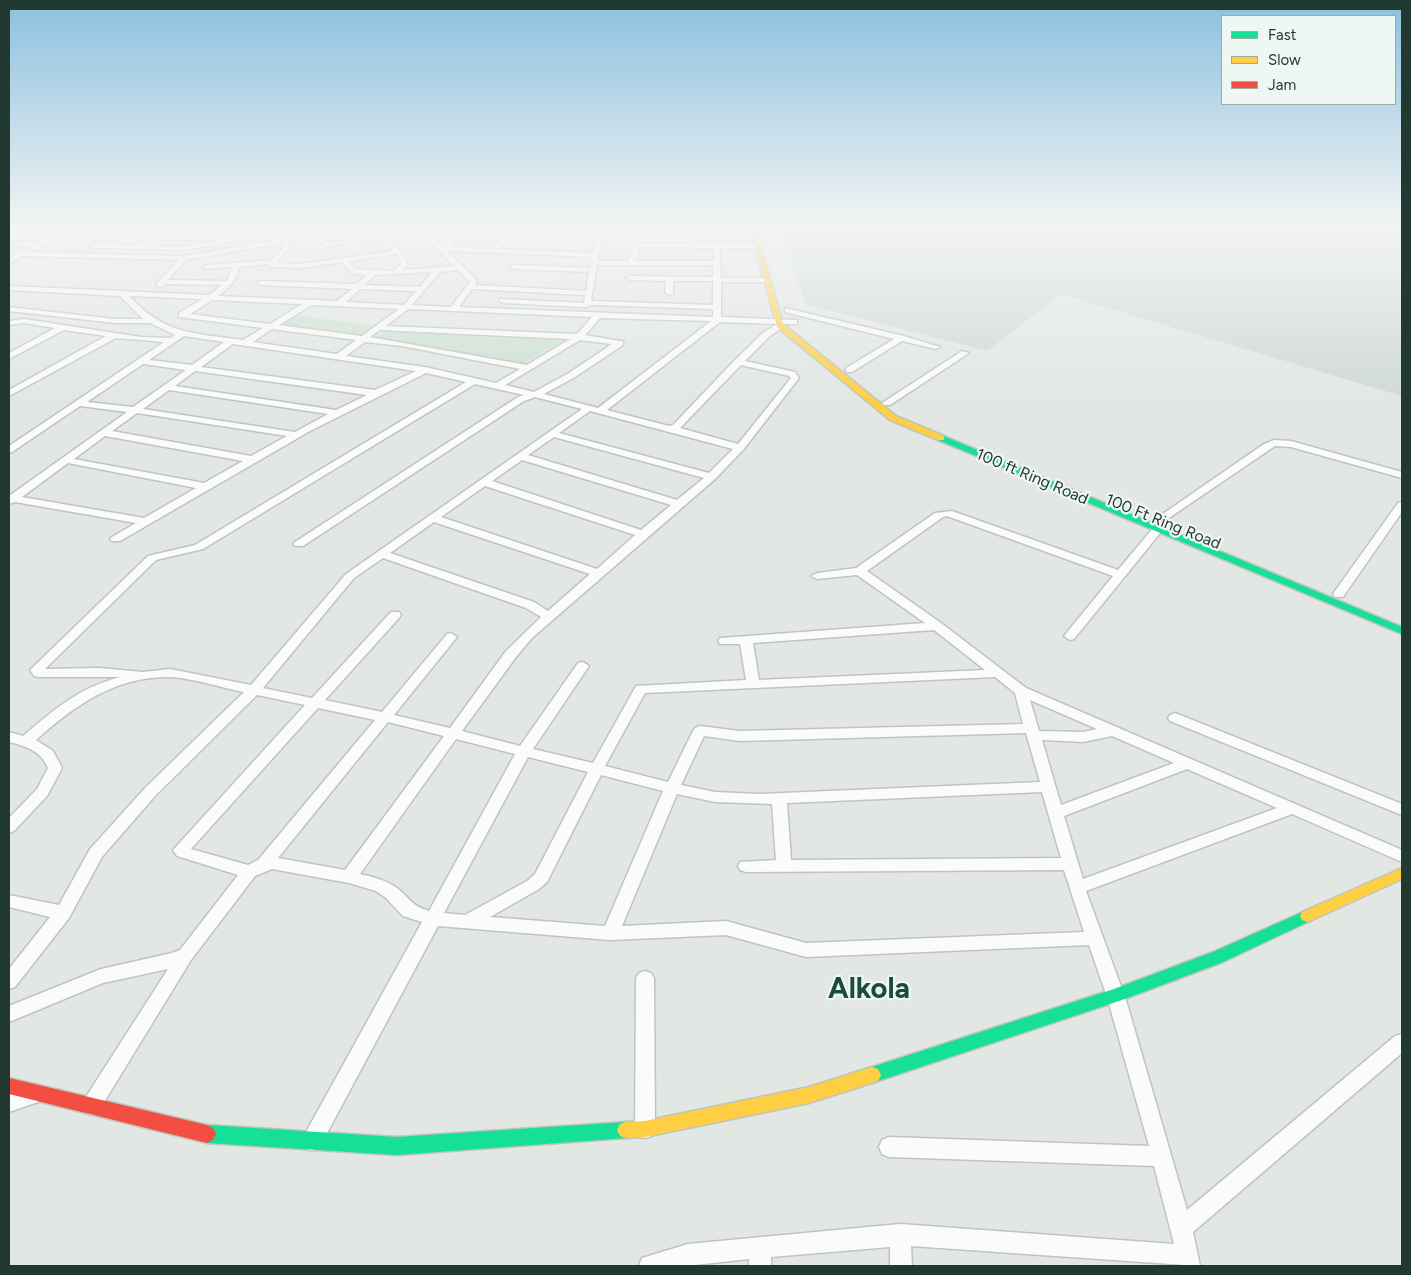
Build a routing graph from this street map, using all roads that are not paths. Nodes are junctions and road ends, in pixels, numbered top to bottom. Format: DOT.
graph roads {
  1 [pos="160,286"];
  2 [pos="225,286"];
  3 [pos="254,286"];
  4 [pos="349,286"];
  5 [pos="426,286"];
  6 [pos="500,286"];
  7 [pos="590,286"];
  8 [pos="669,286"];
  9 [pos="718,286"];
  10 [pos="768,286"];
  11 [pos="777,286"];
  12 [pos="358,287"];
  13 [pos="471,287"];
  14 [pos="9,288"];
  15 [pos="498,288"];
  16 [pos="423,289"];
  17 [pos="511,289"];
  18 [pos="669,292"];
  19 [pos="589,293"];
  20 [pos="122,294"];
  21 [pos="150,295"];
  22 [pos="210,298"];
  23 [pos="240,300"];
  24 [pos="503,301"];
  25 [pos="309,303"];
  26 [pos="339,304"];
  27 [pos="587,304"];
  28 [pos="406,307"];
  29 [pos="718,307"];
  30 [pos="9,309"];
  31 [pos="453,310"];
  32 [pos="788,310"];
  33 [pos="496,311"];
  34 [pos="586,315"];
  35 [pos="182,316"];
  36 [pos="597,316"];
  37 [pos="83,318"];
  38 [pos="717,320"];
  39 [pos="152,321"];
  40 [pos="794,322"];
  41 [pos="9,323"];
  42 [pos="779,323"];
  43 [pos="272,326"];
  44 [pos="65,327"];
  45 [pos="161,328"];
  46 [pos="380,328"];
  47 [pos="116,334"];
  48 [pos="182,334"];
  49 [pos="579,337"];
  50 [pos="901,338"];
  51 [pos="365,339"];
  52 [pos="172,340"];
  53 [pos="231,341"];
  54 [pos="245,343"];
  55 [pos="936,347"];
  56 [pos="965,353"];
  57 [pos="9,356"];
  58 [pos="339,357"];
  59 [pos="141,361"];
  60 [pos="738,362"];
  61 [pos="194,367"];
  62 [pos="528,368"];
  63 [pos="425,370"];
  64 [pos="849,370"];
  65 [pos="474,381"];
  66 [pos="498,386"];
  67 [pos="167,387"];
  68 [pos="9,393"];
  69 [pos="375,393"];
  70 [pos="537,395"];
  71 [pos="77,403"];
  72 [pos="887,403"];
  73 [pos="134,410"];
  74 [pos="595,410"];
  75 [pos="338,413"];
  76 [pos="672,429"];
  77 [pos="104,433"];
  78 [pos="552,434"];
  79 [pos="296,436"];
  80 [pos="12,446"];
  81 [pos="740,448"];
  82 [pos="521,456"];
  83 [pos="250,459"];
  84 [pos="66,460"];
  85 [pos="1402,475"];
  86 [pos="711,477"];
  87 [pos="484,482"];
  88 [pos="204,486"];
  89 [pos="10,499"];
  90 [pos="678,504"];
  91 [pos="1402,506"];
  92 [pos="433,518"];
  93 [pos="145,521"];
  94 [pos="1158,525"];
  95 [pos="643,534"];
  96 [pos="116,539"];
  97 [pos="299,544"];
  98 [pos="382,554"];
  99 [pos="859,571"];
  100 [pos="598,573"];
  101 [pos="1121,575"];
  102 [pos="817,576"];
  103 [pos="1339,594"];
  104 [pos="396,615"];
  105 [pos="549,617"];
  106 [pos="1402,620"];
  107 [pos="937,626"];
  108 [pos="1402,631"];
  109 [pos="1070,636"];
  110 [pos="452,637"];
  111 [pos="746,640"];
  112 [pos="724,641"];
  113 [pos="583,666"];
  114 [pos="999,674"];
  115 [pos="147,675"];
  116 [pos="753,685"];
  117 [pos="254,690"];
  118 [pos="1021,691"];
  119 [pos="317,702"];
  120 [pos="385,717"];
  121 [pos="1175,718"];
  122 [pos="1113,731"];
  123 [pos="1033,732"];
  124 [pos="454,733"];
  125 [pos="9,737"];
  126 [pos="26,741"];
  127 [pos="524,751"];
  128 [pos="1188,763"];
  129 [pos="596,770"];
  130 [pos="1048,787"];
  131 [pos="672,788"];
  132 [pos="779,798"];
  133 [pos="1293,808"];
  134 [pos="1402,810"];
  135 [pos="1056,813"];
  136 [pos="9,826"];
  137 [pos="1402,856"];
  138 [pos="1071,864"];
  139 [pos="746,866"];
  140 [pos="784,867"];
  141 [pos="257,868"];
  142 [pos="1402,873"];
  143 [pos="349,877"];
  144 [pos="1078,888"];
  145 [pos="9,901"];
  146 [pos="63,913"];
  147 [pos="433,919"];
  148 [pos="468,922"];
  149 [pos="610,933"];
  150 [pos="1095,938"];
  151 [pos="186,955"];
  152 [pos="645,978"];
  153 [pos="9,982"];
  154 [pos="1116,996"];
  155 [pos="9,1014"];
  156 [pos="1402,1042"];
  157 [pos="9,1086"];
  158 [pos="38,1093"];
  159 [pos="9,1103"];
  160 [pos="91,1106"];
  161 [pos="645,1129"];
  162 [pos="312,1140"];
  163 [pos="889,1147"];
  164 [pos="1161,1156"];
  165 [pos="1182,1228"];
  166 [pos="900,1235"];
  167 [pos="760,1256"];
  168 [pos="1188,1261"];
  169 [pos="650,1266"];
  170 [pos="901,1266"];
  1 -- 21 [label="street"];
  2 -- 22 [label="street"];
  3 -- 23 [label="street"];
  4 -- 12 [label="street"];
  5 -- 16 [label="street"];
  6 -- 15 [label="street"];
  7 -- 19 [label="street"];
  8 -- 18 [label="street"];
  9 -- 29 [label="street"];
  10 -- 42 [label="main road"];
  11 -- 32 [label="main road, 100 Ft Ring Road"];
  12 -- 16 [label="street"];
  12 -- 26 [label="street"];
  13 -- 15 [label="street"];
  13 -- 31 [label="street"];
  14 -- 20 [label="street"];
  15 -- 17 [label="street"];
  16 -- 28 [label="street"];
  17 -- 19 [label="street"];
  17 -- 24 [label="street"];
  19 -- 27 [label="street"];
  20 -- 21 [label="street"];
  20 -- 39 [label="street"];
  21 -- 22 [label="street"];
  22 -- 23 [label="street"];
  22 -- 35 [label="street"];
  23 -- 25 [label="street"];
  24 -- 27 [label="street"];
  24 -- 33 [label="street"];
  25 -- 26 [label="street"];
  25 -- 43 [label="street"];
  26 -- 28 [label="street"];
  27 -- 29 [label="street"];
  27 -- 34 [label="street"];
  28 -- 31 [label="street"];
  28 -- 46 [label="street"];
  29 -- 38 [label="street"];
  30 -- 37 [label="street"];
  31 -- 33 [label="street"];
  32 -- 40 [label="main road, 100 Ft Ring Road"];
  32 -- 50 [label="street"];
  33 -- 34 [label="street"];
  34 -- 36 [label="street"];
  35 -- 43 [label="street"];
  35 -- 45 [label="street"];
  36 -- 38 [label="street"];
  36 -- 49 [label="street"];
  37 -- 39 [label="street"];
  37 -- 44 [label="street"];
  38 -- 42 [label="street"];
  38 -- 74 [label="street"];
  39 -- 45 [label="street"];
  40 -- 42 [label="street"];
  40 -- 64 [label="main road, 100 Ft Ring Road"];
  41 -- 44 [label="street"];
  42 -- 60 [label="street"];
  42 -- 94 [label="main road, 100 ft Ring Road"];
  43 -- 51 [label="street"];
  43 -- 54 [label="street"];
  44 -- 47 [label="street"];
  44 -- 57 [label="street"];
  45 -- 48 [label="street"];
  46 -- 49 [label="street"];
  46 -- 51 [label="street"];
  47 -- 52 [label="street"];
  47 -- 68 [label="street"];
  48 -- 52 [label="street"];
  48 -- 53 [label="street"];
  49 -- 62 [label="street"];
  49 -- 70 [label="street"];
  50 -- 55 [label="street"];
  50 -- 64 [label="street"];
  51 -- 58 [label="street"];
  51 -- 62 [label="street"];
  52 -- 59 [label="street"];
  53 -- 54 [label="street"];
  53 -- 61 [label="street"];
  54 -- 58 [label="street"];
  56 -- 72 [label="street"];
  58 -- 63 [label="street"];
  59 -- 61 [label="street"];
  59 -- 71 [label="street"];
  60 -- 76 [label="street"];
  60 -- 81 [label="street"];
  61 -- 67 [label="street"];
  61 -- 69 [label="street"];
  62 -- 66 [label="street"];
  63 -- 65 [label="street"];
  63 -- 69 [label="street"];
  64 -- 72 [label="main road, 100 Ft Ring Road"];
  65 -- 66 [label="street"];
  65 -- 115 [label="street"];
  66 -- 70 [label="street"];
  67 -- 73 [label="street"];
  67 -- 75 [label="street"];
  69 -- 75 [label="street"];
  70 -- 74 [label="street"];
  70 -- 97 [label="street"];
  71 -- 73 [label="street"];
  71 -- 80 [label="street"];
  72 -- 94 [label="main road, 100 Ft Ring Road"];
  73 -- 77 [label="street"];
  73 -- 79 [label="street"];
  74 -- 76 [label="street"];
  74 -- 78 [label="street"];
  75 -- 79 [label="street"];
  76 -- 81 [label="street"];
  77 -- 83 [label="street"];
  77 -- 84 [label="street"];
  78 -- 82 [label="street"];
  78 -- 86 [label="street"];
  79 -- 83 [label="street"];
  81 -- 86 [label="street"];
  82 -- 87 [label="street"];
  82 -- 90 [label="street"];
  83 -- 88 [label="street"];
  84 -- 88 [label="street"];
  84 -- 89 [label="street"];
  85 -- 94 [label="street"];
  86 -- 90 [label="street"];
  87 -- 92 [label="street"];
  87 -- 95 [label="street"];
  88 -- 93 [label="street"];
  89 -- 93 [label="street"];
  90 -- 95 [label="street"];
  91 -- 103 [label="street"];
  92 -- 98 [label="street"];
  92 -- 100 [label="street"];
  93 -- 96 [label="street"];
  94 -- 101 [label="street"];
  94 -- 103 [label="main road, 100 Ft Ring Road"];
  94 -- 108 [label="main road, 100 ft Ring Road"];
  95 -- 100 [label="street"];
  98 -- 105 [label="street"];
  98 -- 117 [label="street"];
  99 -- 101 [label="street"];
  99 -- 102 [label="street"];
  99 -- 107 [label="street"];
  100 -- 105 [label="street"];
  101 -- 109 [label="street"];
  103 -- 106 [label="main road, 100 Ft Ring Road"];
  104 -- 119 [label="street"];
  105 -- 124 [label="street"];
  107 -- 111 [label="street"];
  107 -- 114 [label="street"];
  110 -- 120 [label="street"];
  111 -- 112 [label="street"];
  111 -- 116 [label="street"];
  113 -- 127 [label="street"];
  114 -- 116 [label="street"];
  114 -- 118 [label="street"];
  115 -- 117 [label="street"];
  115 -- 126 [label="street"];
  116 -- 129 [label="street"];
  117 -- 119 [label="street"];
  117 -- 146 [label="street"];
  118 -- 122 [label="street"];
  118 -- 123 [label="street"];
  119 -- 120 [label="street"];
  119 -- 141 [label="street"];
  120 -- 124 [label="street"];
  120 -- 141 [label="street"];
  121 -- 134 [label="street"];
  122 -- 123 [label="street"];
  122 -- 128 [label="street"];
  123 -- 130 [label="street"];
  123 -- 131 [label="street"];
  124 -- 127 [label="street"];
  124 -- 143 [label="street"];
  125 -- 126 [label="street"];
  126 -- 136 [label="street"];
  127 -- 129 [label="street"];
  127 -- 147 [label="street"];
  128 -- 133 [label="street"];
  128 -- 135 [label="street"];
  129 -- 131 [label="street"];
  129 -- 148 [label="street"];
  130 -- 132 [label="street"];
  130 -- 135 [label="street"];
  131 -- 132 [label="street"];
  131 -- 149 [label="street"];
  132 -- 140 [label="street"];
  133 -- 137 [label="street"];
  133 -- 144 [label="street"];
  135 -- 138 [label="street"];
  138 -- 140 [label="street"];
  138 -- 144 [label="street"];
  139 -- 140 [label="street"];
  141 -- 143 [label="street"];
  141 -- 151 [label="street"];
  142 -- 154 [label="main road"];
  143 -- 147 [label="street"];
  144 -- 150 [label="street"];
  145 -- 146 [label="street"];
  146 -- 153 [label="street"];
  147 -- 148 [label="street"];
  147 -- 162 [label="street"];
  148 -- 149 [label="street"];
  149 -- 150 [label="street"];
  150 -- 154 [label="street"];
  151 -- 155 [label="street"];
  151 -- 160 [label="street"];
  152 -- 161 [label="street"];
  154 -- 161 [label="main road"];
  154 -- 164 [label="street"];
  156 -- 165 [label="street"];
  157 -- 158 [label="main road"];
  158 -- 159 [label="street"];
  158 -- 160 [label="main road"];
  160 -- 162 [label="main road"];
  161 -- 162 [label="main road"];
  163 -- 164 [label="street"];
  164 -- 165 [label="street"];
  165 -- 168 [label="street"];
  166 -- 167 [label="street"];
  166 -- 168 [label="street"];
  166 -- 170 [label="street"];
  167 -- 169 [label="street"];
}
